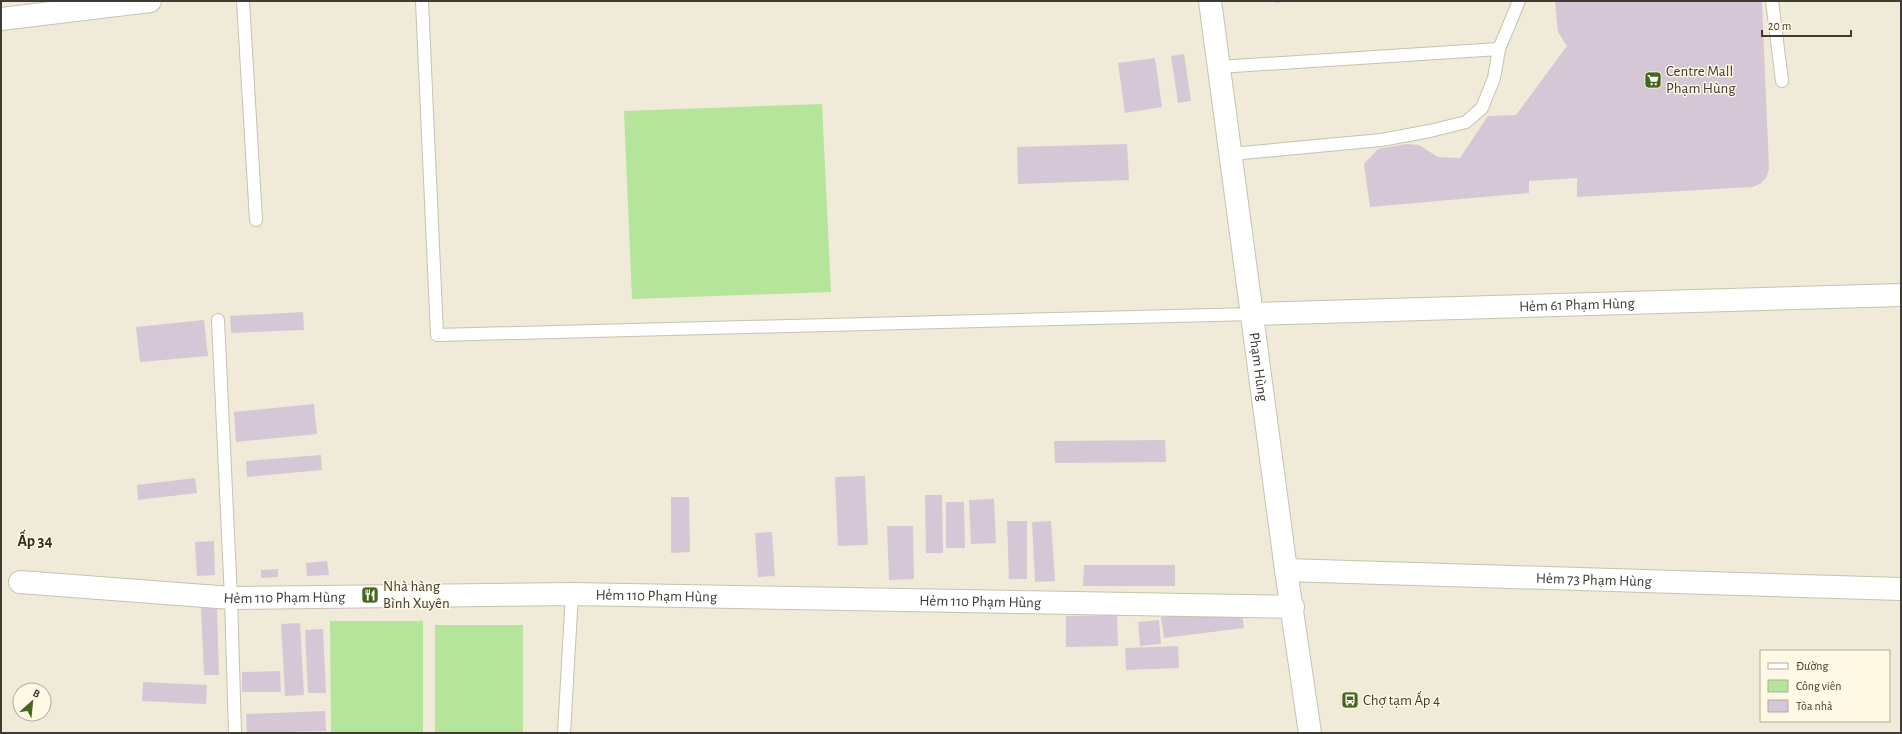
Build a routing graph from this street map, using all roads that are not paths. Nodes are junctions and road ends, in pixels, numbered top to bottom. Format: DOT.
graph roads {
  1 [pos="150,1"];
  2 [pos="243,1"];
  3 [pos="422,1"];
  4 [pos="1210,1"];
  5 [pos="1519,1"];
  6 [pos="1772,1"];
  7 [pos="1,19"];
  8 [pos="1499,49"];
  9 [pos="1219,67"];
  10 [pos="1782,81"];
  11 [pos="1231,154"];
  12 [pos="256,220"];
  13 [pos="1901,295"];
  14 [pos="1253,314"];
  15 [pos="218,320"];
  16 [pos="1286,570"];
  17 [pos="20,582"];
  18 [pos="1901,589"];
  19 [pos="572,594"];
  20 [pos="231,598"];
  21 [pos="1293,607"];
  22 [pos="235,733"];
  23 [pos="564,733"];
  24 [pos="1310,733"];
  1 -- 7 [label="street"];
  2 -- 12 [label="lane"];
  3 -- 14 [label="lane"];
  4 -- 9 [label="street, Phạm Hùng"];
  5 -- 8 [label="lane"];
  6 -- 10 [label="lane"];
  8 -- 9 [label="lane"];
  8 -- 11 [label="lane"];
  9 -- 11 [label="street, Phạm Hùng"];
  11 -- 14 [label="street, Phạm Hùng"];
  13 -- 14 [label="street, Hẻm 61 Phạm Hùng"];
  14 -- 16 [label="street, Phạm Hùng"];
  15 -- 20 [label="lane"];
  16 -- 18 [label="street, Hẻm 73 Phạm Hùng"];
  16 -- 21 [label="street, Phạm Hùng"];
  17 -- 20 [label="street, Hẻm 110 Phạm Hùng"];
  19 -- 20 [label="street, Hẻm 110 Phạm Hùng"];
  19 -- 21 [label="street, Hẻm 110 Phạm Hùng"];
  19 -- 23 [label="lane"];
  20 -- 22 [label="lane"];
  21 -- 24 [label="street, Phạm Hùng"];
}
